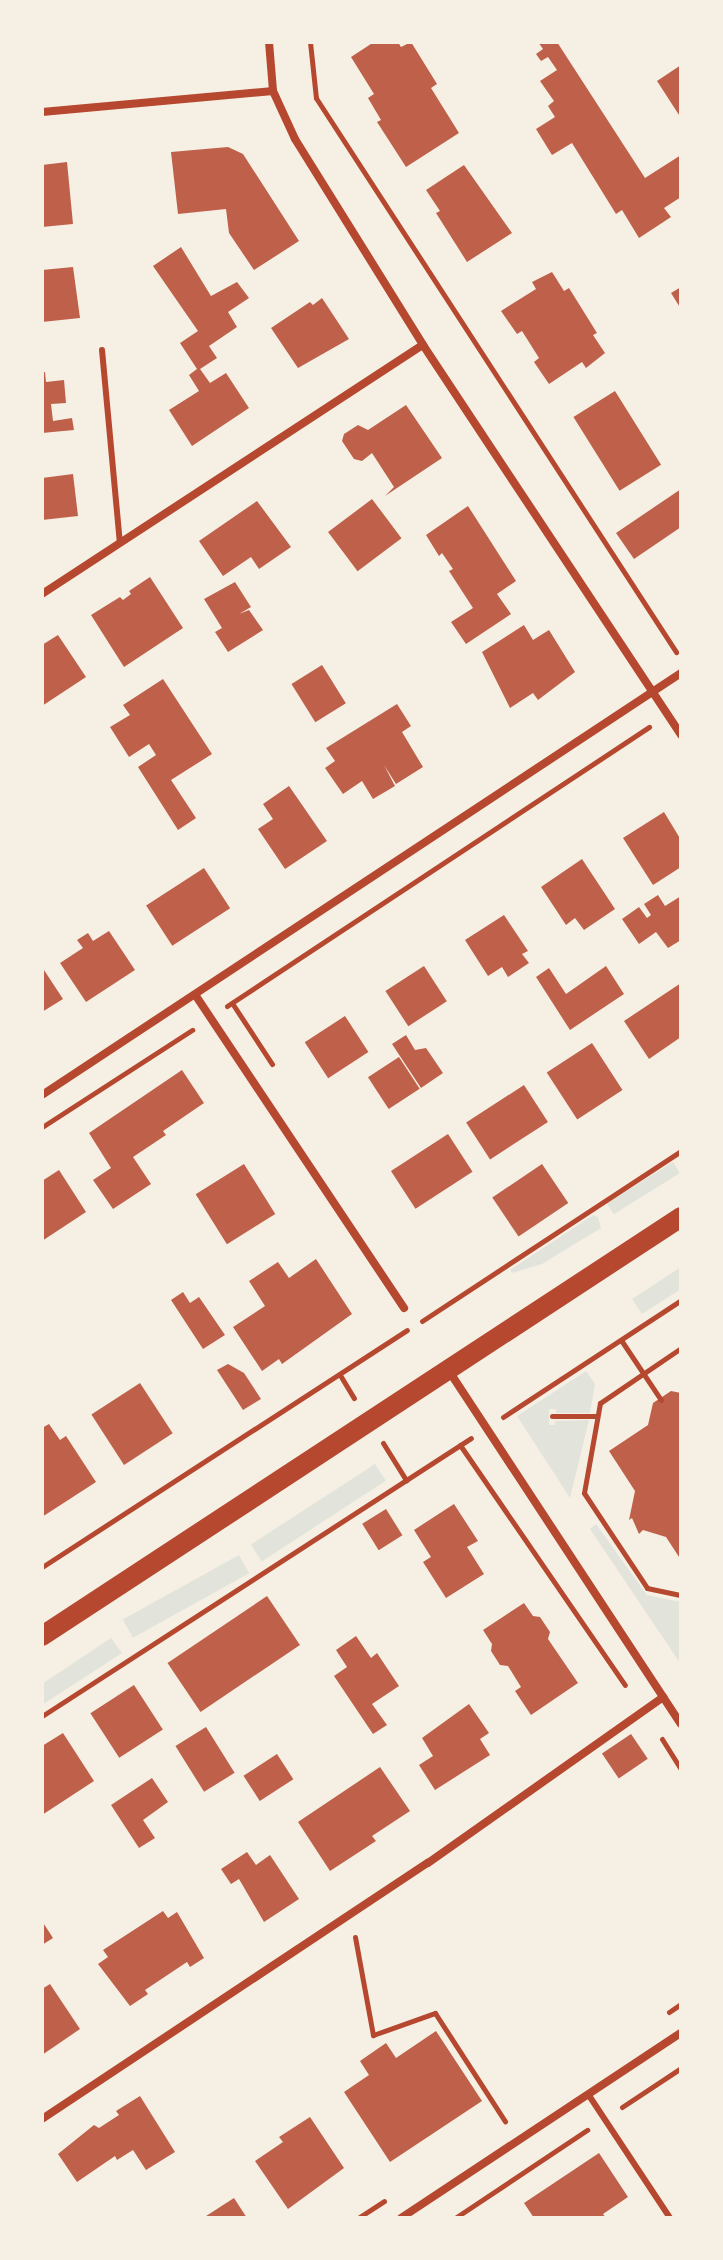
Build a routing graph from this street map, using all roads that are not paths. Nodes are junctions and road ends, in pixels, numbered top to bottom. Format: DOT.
graph roads {
  1 [pos="269,42"];
  2 [pos="273,91"];
  3 [pos="42,112"];
  4 [pos="423,345"];
  5 [pos="102,350"];
  6 [pos="120,543"];
  7 [pos="42,594"];
  8 [pos="681,673"];
  9 [pos="652,692"];
  10 [pos="681,735"];
  11 [pos="196,996"];
  12 [pos="42,1095"];
  13 [pos="681,1217"];
  14 [pos="404,1308"];
  15 [pos="448,1369"];
  16 [pos="42,1636"];
  17 [pos="663,1697"];
  18 [pos="678,1713"];
  19 [pos="681,1724"];
  20 [pos="681,2033"];
  21 [pos="588,2094"];
  22 [pos="42,2119"];
  23 [pos="401,2218"];
  24 [pos="670,2218"];
  1 -- 2 [label="street"];
  2 -- 3 [label="street"];
  2 -- 4 [label="street"];
  4 -- 6 [label="street"];
  4 -- 9 [label="street"];
  5 -- 6 [label="lane"];
  6 -- 7 [label="street"];
  8 -- 9 [label="street"];
  9 -- 10 [label="street"];
  9 -- 11 [label="street"];
  11 -- 12 [label="street"];
  11 -- 14 [label="street"];
  13 -- 15 [label="main road"];
  15 -- 16 [label="main road"];
  15 -- 17 [label="street"];
  17 -- 18 [label="street"];
  17 -- 22 [label="street"];
  18 -- 19 [label="street"];
  20 -- 21 [label="street"];
  21 -- 23 [label="street"];
  21 -- 24 [label="lane"];
}
